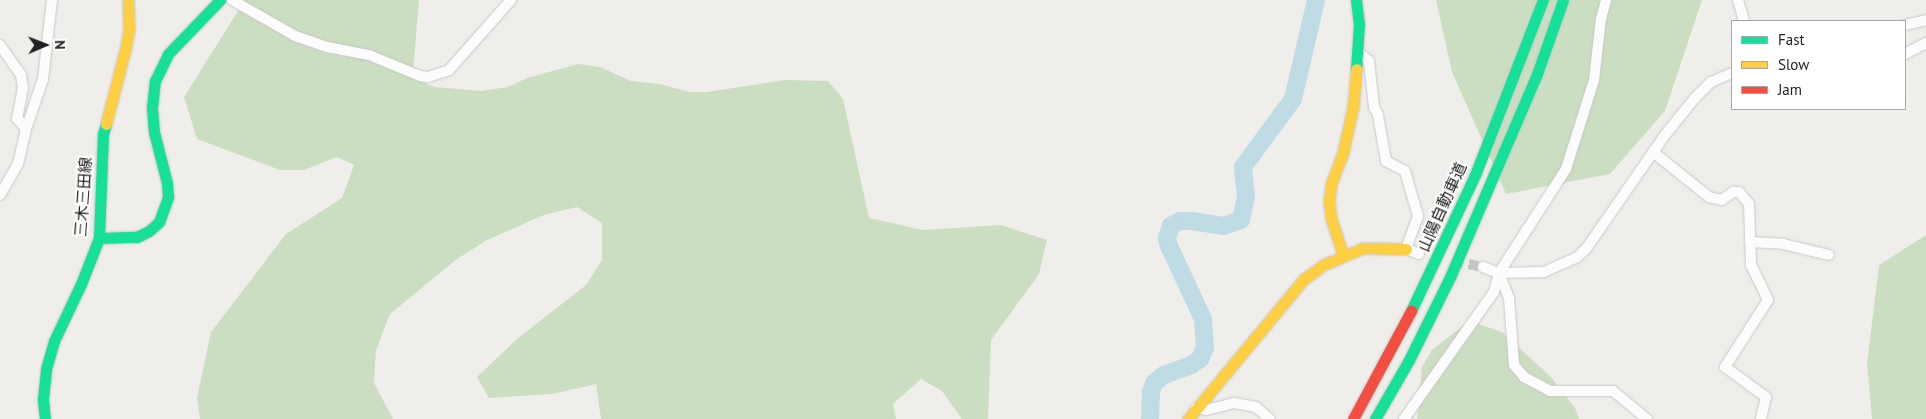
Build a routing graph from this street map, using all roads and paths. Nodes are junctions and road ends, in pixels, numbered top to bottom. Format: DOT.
graph roads {
  1 [pos="52,0"];
  2 [pos="128,0"];
  3 [pos="220,0"];
  4 [pos="232,0"];
  5 [pos="511,0"];
  6 [pos="1356,0"];
  7 [pos="1543,0"];
  8 [pos="1563,0"];
  9 [pos="1606,0"];
  10 [pos="1738,0"];
  11 [pos="1744,20"];
  12 [pos="1926,20"];
  13 [pos="1906,25"];
  14 [pos="1926,43"];
  15 [pos="0,45"];
  16 [pos="1358,52"];
  17 [pos="1906,53"];
  18 [pos="1731,73"];
  19 [pos="26,129"];
  20 [pos="1653,152"];
  21 [pos="0,195"];
  22 [pos="99,238"];
  23 [pos="1750,242"];
  24 [pos="1406,249"];
  25 [pos="1419,254"];
  26 [pos="1343,255"];
  27 [pos="1829,255"];
  28 [pos="1483,266"];
  29 [pos="1499,273"];
  30 [pos="1196,408"];
  31 [pos="45,419"];
  32 [pos="1188,419"];
  33 [pos="1270,419"];
  34 [pos="1353,419"];
  35 [pos="1375,419"];
  36 [pos="1404,419"];
  37 [pos="1647,419"];
  38 [pos="1761,419"];
  1 -- 19 [label="street"];
  2 -- 22 [label="main road, 三木三田線"];
  3 -- 22 [label="main road"];
  4 -- 5 [label="street"];
  6 -- 16 [label="main road"];
  7 -- 34 [label="main road, 山陽自動車道"];
  8 -- 35 [label="main road"];
  9 -- 29 [label="street"];
  10 -- 11 [label="street"];
  12 -- 13 [label="street"];
  14 -- 17 [label="street"];
  15 -- 19 [label="street"];
  16 -- 24 [label="street"];
  16 -- 26 [label="main road"];
  18 -- 20 [label="street"];
  19 -- 21 [label="street"];
  20 -- 23 [label="street"];
  20 -- 29 [label="street"];
  22 -- 31 [label="main road, 三木三田線"];
  23 -- 27 [label="street"];
  23 -- 38 [label="street"];
  24 -- 25 [label="street"];
  24 -- 26 [label="main road"];
  26 -- 30 [label="main road"];
  28 -- 29 [label="street"];
  29 -- 36 [label="street"];
  29 -- 37 [label="street"];
  30 -- 32 [label="main road"];
  30 -- 33 [label="street"];
}
